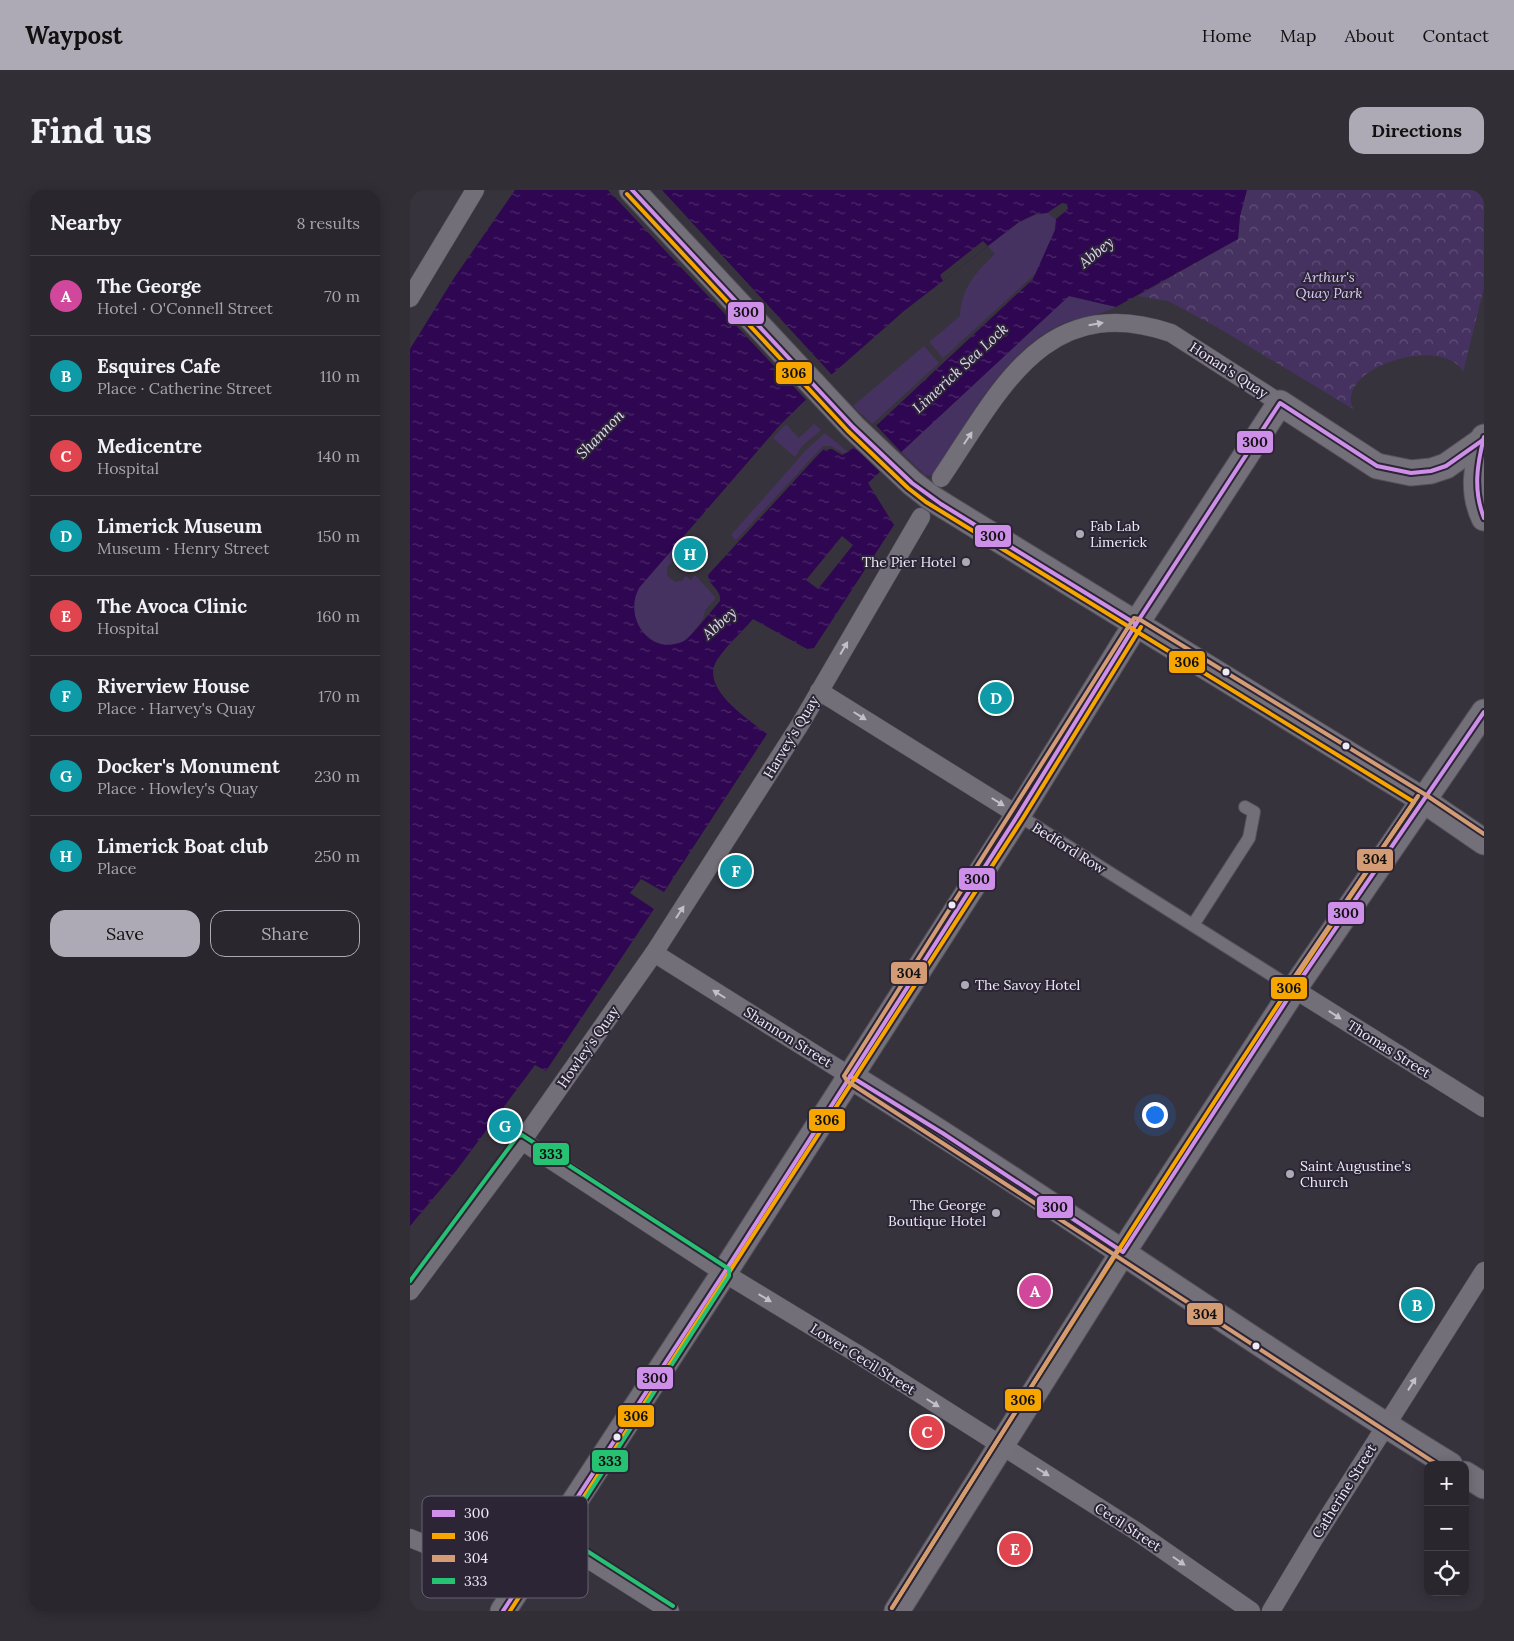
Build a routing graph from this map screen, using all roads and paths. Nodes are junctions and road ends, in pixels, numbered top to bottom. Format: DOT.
graph roads {
  1 [pos="475,190"];
  2 [pos="632,190"];
  3 [pos="410,298"];
  4 [pos="1280,403"];
  5 [pos="1484,439"];
  6 [pos="941,478"];
  7 [pos="931,511"];
  8 [pos="1484,518"];
  9 [pos="1136,624"];
  10 [pos="819,691"];
  11 [pos="1484,712"];
  12 [pos="1423,800"];
  13 [pos="1245,807"];
  14 [pos="1018,815"];
  15 [pos="1484,842"];
  16 [pos="1193,925"];
  17 [pos="654,953"];
  18 [pos="1294,989"];
  19 [pos="850,1076"];
  20 [pos="1484,1108"];
  21 [pos="522,1141"];
  22 [pos="1124,1252"];
  23 [pos="1484,1271"];
  24 [pos="724,1273"];
  25 [pos="410,1291"];
  26 [pos="1386,1426"];
  27 [pos="1002,1446"];
  28 [pos="1443,1461"];
  29 [pos="1469,1477"];
  30 [pos="1484,1486"];
  31 [pos="580,1496"];
  32 [pos="410,1538"];
  33 [pos="422,1543"];
  34 [pos="588,1559"];
  35 [pos="670,1611"];
  36 [pos="897,1611"];
  37 [pos="1251,1611"];
  38 [pos="1271,1611"];
  1 -- 3 [label="street"];
  2 -- 7 [label="main road, bridge"];
  4 -- 5 [label="main road, Honan's Quay"];
  6 -- 4 [label="street, Honan's Quay, one-way"];
  4 -- 9 [label="main road"];
  5 -- 8 [label="main road, Honan's Quay"];
  7 -- 9 [label="main road"];
  10 -- 7 [label="street, Harvey's Quay, one-way"];
  9 -- 12 [label="main road"];
  9 -- 14 [label="main road"];
  10 -- 14 [label="street, Bedford Row, one-way"];
  17 -- 10 [label="street, Harvey's Quay, one-way"];
  11 -- 12 [label="main road"];
  12 -- 15 [label="main road"];
  12 -- 18 [label="main road"];
  13 -- 16 [label="street"];
  14 -- 16 [label="street, Bedford Row"];
  14 -- 19 [label="main road"];
  16 -- 18 [label="street, Bedford Row"];
  19 -- 17 [label="street, Shannon Street, one-way"];
  17 -- 21 [label="street, Howley's Quay"];
  18 -- 20 [label="street, Thomas Street, one-way"];
  18 -- 22 [label="main road"];
  19 -- 22 [label="main road, Shannon Street"];
  19 -- 24 [label="main road"];
  21 -- 24 [label="street, Lower Cecil Street"];
  21 -- 25 [label="street, Howley's Quay"];
  22 -- 26 [label="main road, Shannon Street"];
  22 -- 27 [label="main road"];
  26 -- 23 [label="street, Catherine Street, one-way"];
  24 -- 27 [label="street, Lower Cecil Street, one-way"];
  24 -- 31 [label="main road"];
  26 -- 28 [label="main road, Shannon Street"];
  26 -- 38 [label="street, Catherine Street"];
  27 -- 36 [label="main road"];
  27 -- 37 [label="street, Cecil Street, one-way"];
  29 -- 30 [label="main road"];
  32 -- 33 [label="street"];
  34 -- 35 [label="street"];
}
